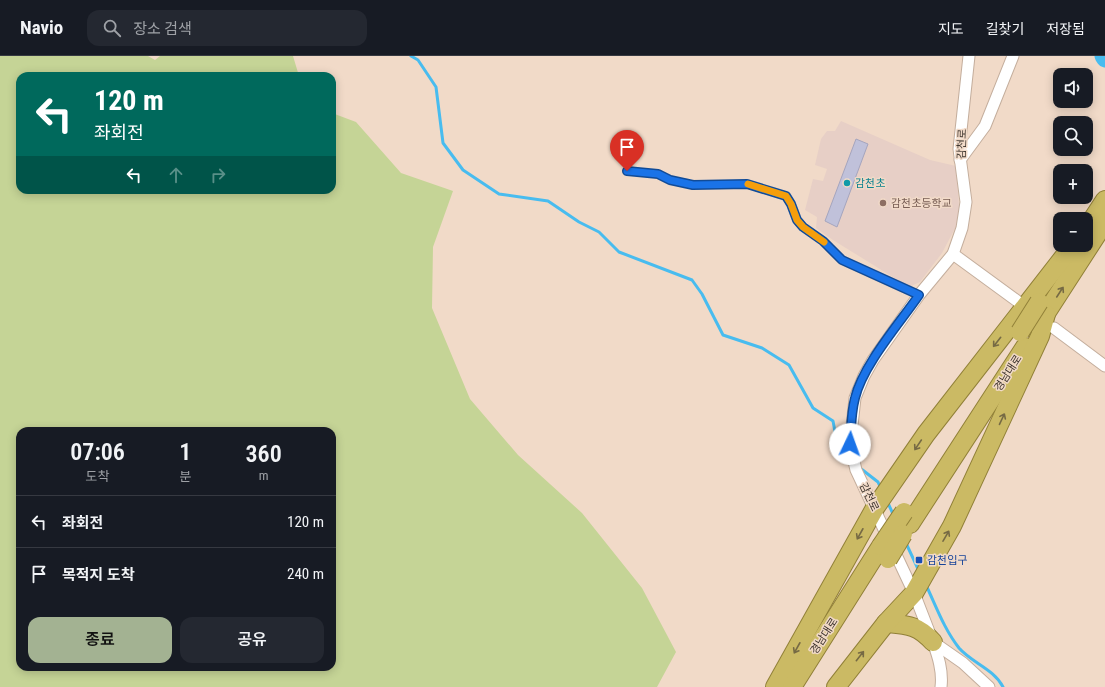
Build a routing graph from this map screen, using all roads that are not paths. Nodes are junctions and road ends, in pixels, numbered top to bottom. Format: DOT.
graph roads {
  1 [pos="969,56"];
  2 [pos="1013,56"];
  3 [pos="960,160"];
  4 [pos="627,171"];
  5 [pos="1105,200"];
  6 [pos="1093,223"];
  7 [pos="1068,252"];
  8 [pos="1073,252"];
  9 [pos="1078,252"];
  10 [pos="953,254"];
  11 [pos="919,295"];
  12 [pos="1020,303"];
  13 [pos="1046,315"];
  14 [pos="1105,366"];
  15 [pos="881,499"];
  16 [pos="907,518"];
  17 [pos="884,552"];
  18 [pos="920,582"];
  19 [pos="886,624"];
  20 [pos="933,642"];
  21 [pos="775,687"];
  22 [pos="792,687"];
  23 [pos="806,687"];
  24 [pos="836,687"];
  25 [pos="941,687"];
  26 [pos="989,687"];
  1 -- 3 [label="street, 감천로"];
  2 -- 3 [label="street"];
  3 -- 10 [label="street, 감천로"];
  4 -- 11 [label="lane"];
  5 -- 6 [label="highway, 경남대로"];
  7 -- 15 [label="highway, one-way"];
  8 -- 13 [label="highway, 경남대로"];
  13 -- 9 [label="highway, 경남대로, one-way"];
  10 -- 11 [label="street, 감천로"];
  10 -- 12 [label="street"];
  11 -- 15 [label="street, 감천로"];
  13 -- 14 [label="street"];
  13 -- 16 [label="highway, 경남대로"];
  13 -- 16 [label="highway, 경남대로, bridge"];
  18 -- 13 [label="highway, one-way"];
  15 -- 18 [label="street, 감천로"];
  15 -- 21 [label="highway, one-way"];
  16 -- 17 [label="highway, bridge"];
  17 -- 22 [label="highway, 경남대로"];
  17 -- 23 [label="highway, 경남대로"];
  18 -- 19 [label="highway"];
  18 -- 20 [label="street, 감천로"];
  19 -- 20 [label="highway"];
  24 -- 19 [label="highway, one-way"];
  20 -- 25 [label="street, 감천로"];
  20 -- 26 [label="street"];
}
